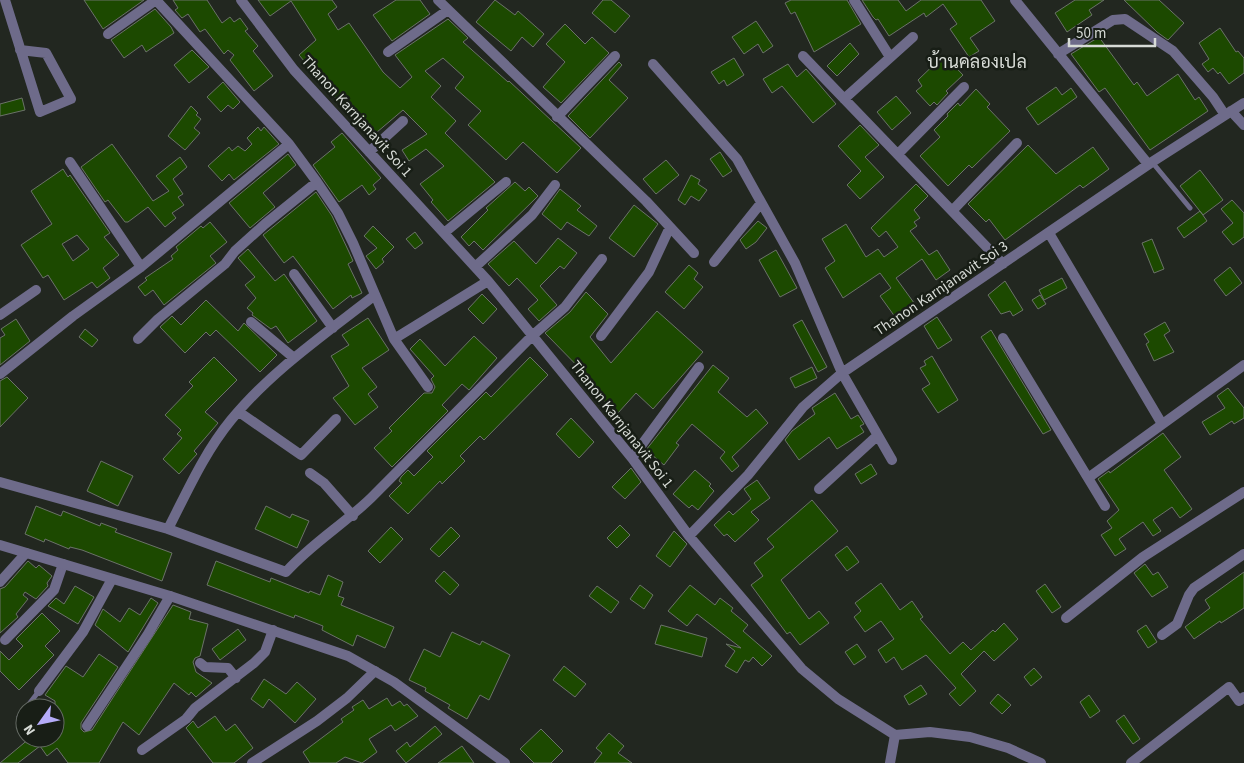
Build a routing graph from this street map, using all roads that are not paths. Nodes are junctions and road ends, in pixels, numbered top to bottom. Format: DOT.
graph roads {
  1 [pos="5,0"];
  2 [pos="156,0"];
  3 [pos="241,0"];
  4 [pos="438,0"];
  5 [pos="854,0"];
  6 [pos="1015,0"];
  7 [pos="448,10"];
  8 [pos="108,34"];
  9 [pos="913,37"];
  10 [pos="20,50"];
  11 [pos="388,52"];
  12 [pos="1058,54"];
  13 [pos="615,56"];
  14 [pos="803,56"];
  15 [pos="890,57"];
  16 [pos="653,64"];
  17 [pos="964,87"];
  18 [pos="844,100"];
  19 [pos="1244,103"];
  20 [pos="1228,113"];
  21 [pos="557,117"];
  22 [pos="403,121"];
  23 [pos="1244,125"];
  24 [pos="289,144"];
  25 [pos="1017,144"];
  26 [pos="369,152"];
  27 [pos="898,154"];
  28 [pos="70,162"];
  29 [pos="1150,163"];
  30 [pos="317,182"];
  31 [pos="506,182"];
  32 [pos="555,186"];
  33 [pos="762,203"];
  34 [pos="1190,208"];
  35 [pos="952,211"];
  36 [pos="670,227"];
  37 [pos="444,233"];
  38 [pos="1049,233"];
  39 [pos="694,253"];
  40 [pos="602,259"];
  41 [pos="714,262"];
  42 [pos="1003,264"];
  43 [pos="141,267"];
  44 [pos="475,267"];
  45 [pos="294,274"];
  46 [pos="488,281"];
  47 [pos="36,290"];
  48 [pos="375,296"];
  49 [pos="0,315"];
  50 [pos="251,322"];
  51 [pos="333,328"];
  52 [pos="532,336"];
  53 [pos="601,336"];
  54 [pos="1004,338"];
  55 [pos="138,339"];
  56 [pos="394,339"];
  57 [pos="294,358"];
  58 [pos="1244,365"];
  59 [pos="700,367"];
  60 [pos="842,373"];
  61 [pos="0,374"];
  62 [pos="428,387"];
  63 [pos="239,412"];
  64 [pos="336,419"];
  65 [pos="1162,424"];
  66 [pos="877,436"];
  67 [pos="632,458"];
  68 [pos="892,460"];
  69 [pos="310,473"];
  70 [pos="1088,478"];
  71 [pos="0,482"];
  72 [pos="819,489"];
  73 [pos="1244,492"];
  74 [pos="1106,506"];
  75 [pos="353,516"];
  76 [pos="168,529"];
  77 [pos="689,536"];
  78 [pos="0,545"];
  79 [pos="26,553"];
  80 [pos="1244,554"];
  81 [pos="62,564"];
  82 [pos="112,579"];
  83 [pos="0,582"];
  84 [pos="170,596"];
  85 [pos="1066,618"];
  86 [pos="273,630"];
  87 [pos="1162,635"];
  88 [pos="5,640"];
  89 [pos="200,664"];
  90 [pos="376,671"];
  91 [pos="236,678"];
  92 [pos="39,692"];
  93 [pos="1244,697"];
  94 [pos="34,698"];
  95 [pos="87,726"];
  96 [pos="895,735"];
  97 [pos="142,750"];
  98 [pos="252,763"];
  99 [pos="505,763"];
  100 [pos="890,763"];
  101 [pos="1041,763"];
  102 [pos="1131,763"];
  1 -- 10 [label="street"];
  2 -- 8 [label="street"];
  2 -- 24 [label="street"];
  3 -- 26 [label="street, Thanon Karnjanavit Soi 1"];
  4 -- 7 [label="street"];
  5 -- 15 [label="street"];
  6 -- 12 [label="street"];
  7 -- 11 [label="street"];
  7 -- 21 [label="street"];
  9 -- 15 [label="street"];
  10 -- 10 [label="street"];
  12 -- 20 [label="street"];
  12 -- 29 [label="street"];
  13 -- 21 [label="street"];
  14 -- 18 [label="street"];
  15 -- 18 [label="street"];
  16 -- 33 [label="street"];
  17 -- 27 [label="street"];
  18 -- 27 [label="street"];
  19 -- 20 [label="street, Thanon Karnjanavit Soi 3"];
  20 -- 23 [label="street"];
  20 -- 29 [label="street, Thanon Karnjanavit Soi 3"];
  21 -- 36 [label="street"];
  22 -- 26 [label="street"];
  24 -- 30 [label="street"];
  24 -- 43 [label="street"];
  25 -- 35 [label="street"];
  26 -- 37 [label="street, Thanon Karnjanavit Soi 1"];
  27 -- 35 [label="street"];
  28 -- 43 [label="street"];
  29 -- 34 [label="lane"];
  29 -- 38 [label="street, Thanon Karnjanavit Soi 3"];
  30 -- 48 [label="street"];
  30 -- 55 [label="street"];
  31 -- 37 [label="street"];
  32 -- 44 [label="street"];
  33 -- 41 [label="street"];
  33 -- 60 [label="street"];
  35 -- 42 [label="street"];
  36 -- 39 [label="street"];
  36 -- 53 [label="street"];
  37 -- 44 [label="street, Thanon Karnjanavit Soi 1"];
  38 -- 42 [label="street, Thanon Karnjanavit Soi 3"];
  38 -- 65 [label="street"];
  40 -- 52 [label="street"];
  42 -- 60 [label="street, Thanon Karnjanavit Soi 3"];
  43 -- 61 [label="street"];
  44 -- 46 [label="street, Thanon Karnjanavit Soi 1"];
  45 -- 51 [label="street"];
  46 -- 52 [label="street, Thanon Karnjanavit Soi 1"];
  46 -- 56 [label="street"];
  47 -- 49 [label="street"];
  48 -- 51 [label="street"];
  48 -- 56 [label="street"];
  50 -- 57 [label="street"];
  51 -- 57 [label="street"];
  52 -- 67 [label="street, Thanon Karnjanavit Soi 1"];
  52 -- 75 [label="street"];
  54 -- 70 [label="street"];
  56 -- 62 [label="street"];
  57 -- 63 [label="street"];
  58 -- 65 [label="street"];
  59 -- 67 [label="street"];
  60 -- 66 [label="street"];
  60 -- 77 [label="street, Thanon Karnjanavit Soi 3"];
  63 -- 64 [label="street"];
  63 -- 76 [label="street"];
  65 -- 70 [label="street"];
  66 -- 68 [label="street"];
  66 -- 72 [label="street"];
  67 -- 77 [label="street, Thanon Karnjanavit Soi 1"];
  69 -- 75 [label="street"];
  70 -- 74 [label="street"];
  71 -- 76 [label="street"];
  73 -- 85 [label="street"];
  75 -- 76 [label="street"];
  77 -- 96 [label="street, Thanon Karnjanavit Soi 1"];
  78 -- 79 [label="street"];
  79 -- 81 [label="street"];
  79 -- 83 [label="street"];
  80 -- 87 [label="street"];
  81 -- 82 [label="street"];
  81 -- 88 [label="street"];
  82 -- 84 [label="street"];
  82 -- 92 [label="street"];
  84 -- 86 [label="street"];
  84 -- 95 [label="street"];
  86 -- 90 [label="street"];
  86 -- 91 [label="street"];
  89 -- 91 [label="street"];
  90 -- 98 [label="street"];
  90 -- 99 [label="street"];
  91 -- 97 [label="street"];
  92 -- 94 [label="lane"];
  93 -- 102 [label="street"];
  96 -- 100 [label="street"];
  96 -- 101 [label="street"];
}
